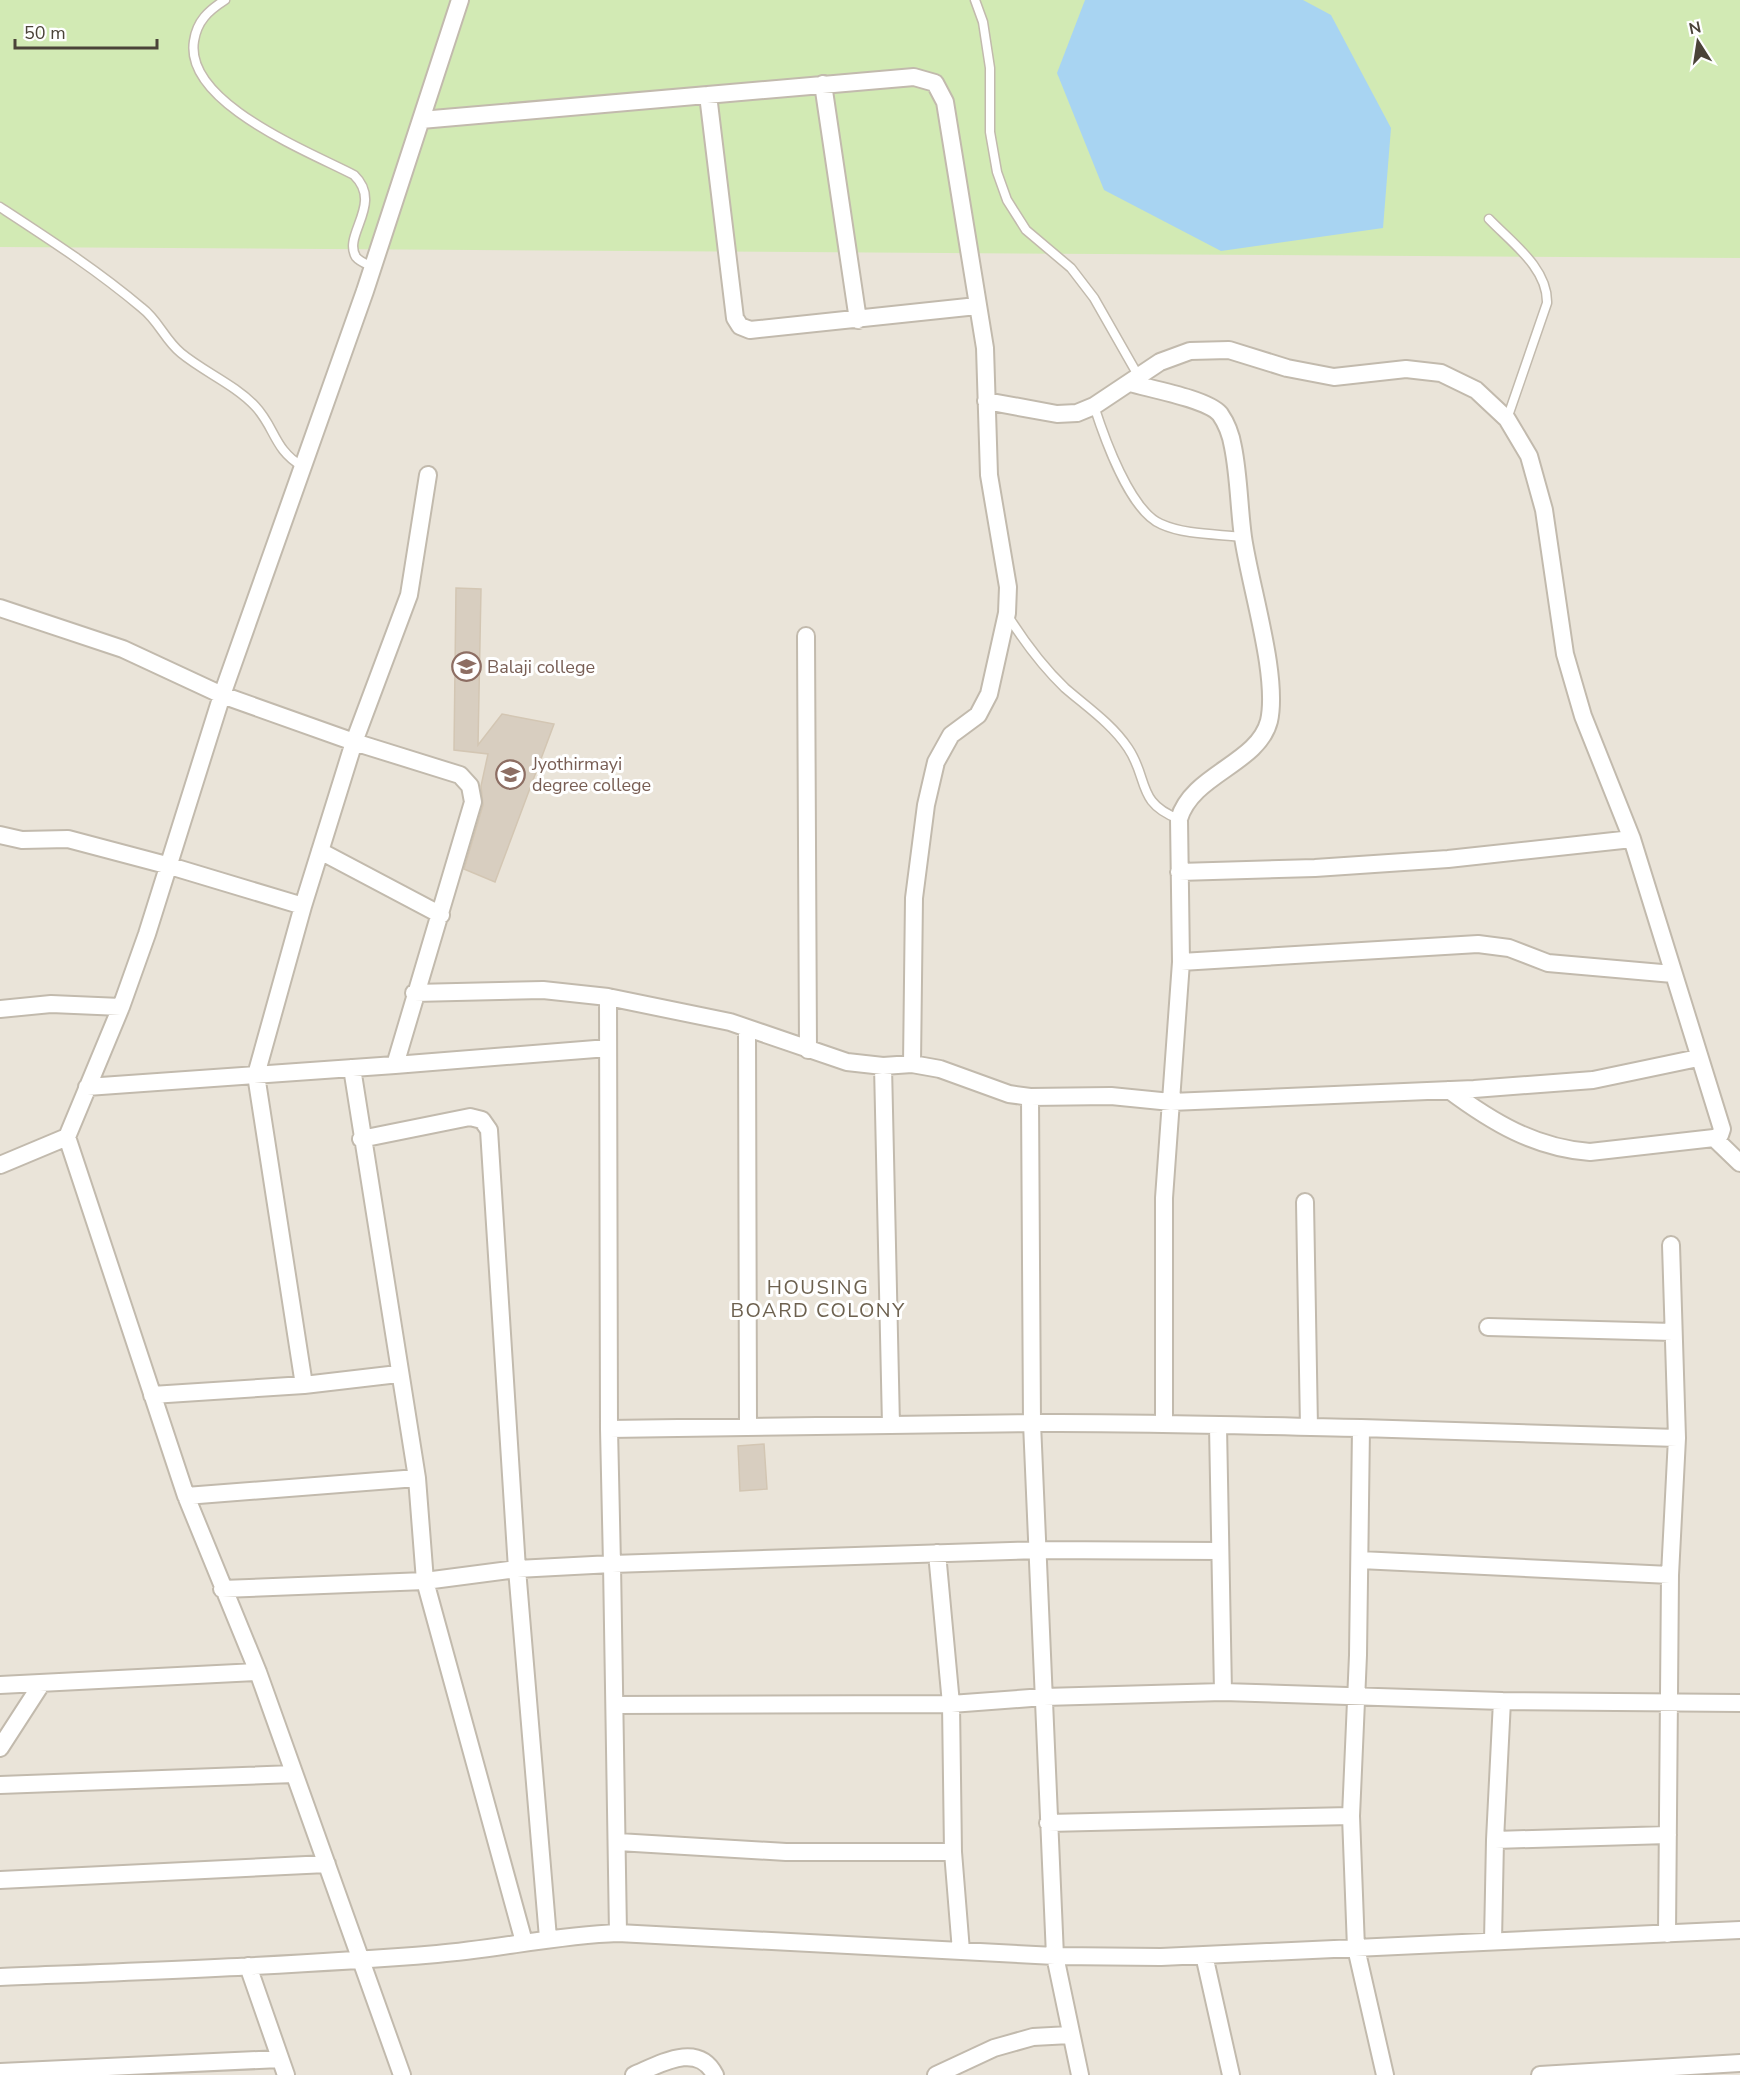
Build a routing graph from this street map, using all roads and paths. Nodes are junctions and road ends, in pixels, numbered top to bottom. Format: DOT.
graph roads {
  1 [pos="225,0"];
  2 [pos="460,0"];
  3 [pos="975,0"];
  4 [pos="823,84"];
  5 [pos="708,95"];
  6 [pos="421,120"];
  7 [pos="0,207"];
  8 [pos="1489,219"];
  9 [pos="373,267"];
  10 [pos="977,306"];
  11 [pos="858,320"];
  12 [pos="1135,380"];
  13 [pos="986,401"];
  14 [pos="1094,406"];
  15 [pos="1508,419"];
  16 [pos="302,466"];
  17 [pos="428,475"];
  18 [pos="1243,537"];
  19 [pos="0,608"];
  20 [pos="1007,613"];
  21 [pos="806,636"];
  22 [pos="222,695"];
  23 [pos="354,742"];
  24 [pos="1179,819"];
  25 [pos="0,835"];
  26 [pos="1632,839"];
  27 [pos="320,850"];
  28 [pos="170,866"];
  29 [pos="1179,872"];
  30 [pos="303,906"];
  31 [pos="441,915"];
  32 [pos="1181,962"];
  33 [pos="1673,974"];
  34 [pos="414,993"];
  35 [pos="608,997"];
  36 [pos="121,1007"];
  37 [pos="0,1009"];
  38 [pos="747,1030"];
  39 [pos="608,1048"];
  40 [pos="808,1050"];
  41 [pos="1698,1058"];
  42 [pos="912,1064"];
  43 [pos="394,1065"];
  44 [pos="883,1066"];
  45 [pos="352,1068"];
  46 [pos="256,1075"];
  47 [pos="87,1087"];
  48 [pos="1449,1090"];
  49 [pos="1029,1097"];
  50 [pos="1172,1102"];
  51 [pos="67,1137"];
  52 [pos="1714,1138"];
  53 [pos="362,1140"];
  54 [pos="1740,1163"];
  55 [pos="0,1165"];
  56 [pos="1305,1202"];
  57 [pos="1671,1245"];
  58 [pos="1488,1327"];
  59 [pos="1673,1332"];
  60 [pos="398,1374"];
  61 [pos="304,1385"];
  62 [pos="152,1395"];
  63 [pos="1164,1422"];
  64 [pos="1032,1423"];
  65 [pos="891,1425"];
  66 [pos="1218,1426"];
  67 [pos="748,1427"];
  68 [pos="1309,1427"];
  69 [pos="1361,1428"];
  70 [pos="609,1429"];
  71 [pos="1677,1438"];
  72 [pos="417,1478"];
  73 [pos="186,1496"];
  74 [pos="1039,1550"];
  75 [pos="1219,1551"];
  76 [pos="937,1553"];
  77 [pos="1360,1560"];
  78 [pos="612,1564"];
  79 [pos="517,1569"];
  80 [pos="1670,1575"];
  81 [pos="425,1581"];
  82 [pos="222,1589"];
  83 [pos="258,1672"];
  84 [pos="42,1683"];
  85 [pos="0,1685"];
  86 [pos="1223,1692"];
  87 [pos="1357,1694"];
  88 [pos="1044,1696"];
  89 [pos="1502,1701"];
  90 [pos="1667,1703"];
  91 [pos="1740,1703"];
  92 [pos="951,1704"];
  93 [pos="615,1705"];
  94 [pos="0,1748"];
  95 [pos="294,1774"];
  96 [pos="0,1785"];
  97 [pos="1351,1816"];
  98 [pos="1048,1823"];
  99 [pos="1668,1835"];
  100 [pos="1494,1840"];
  101 [pos="618,1842"];
  102 [pos="953,1852"];
  103 [pos="327,1864"];
  104 [pos="0,1880"];
  105 [pos="1740,1930"];
  106 [pos="618,1933"];
  107 [pos="1667,1934"];
  108 [pos="548,1938"];
  109 [pos="1493,1941"];
  110 [pos="524,1942"];
  111 [pos="1356,1948"];
  112 [pos="961,1951"];
  113 [pos="1204,1955"];
  114 [pos="1055,1956"];
  115 [pos="361,1959"];
  116 [pos="248,1966"];
  117 [pos="0,1977"];
  118 [pos="1070,2035"];
  119 [pos="280,2059"];
  120 [pos="1740,2063"];
  121 [pos="1716,2069"];
  122 [pos="0,2072"];
  123 [pos="286,2075"];
  124 [pos="402,2075"];
  125 [pos="634,2075"];
  126 [pos="715,2075"];
  127 [pos="936,2075"];
  128 [pos="1080,2075"];
  129 [pos="1231,2075"];
  130 [pos="1385,2075"];
  131 [pos="1540,2075"];
  1 -- 9 [label="lane"];
  2 -- 6 [label="street"];
  3 -- 12 [label="lane"];
  4 -- 5 [label="street"];
  4 -- 10 [label="street"];
  4 -- 11 [label="street"];
  5 -- 6 [label="street"];
  5 -- 11 [label="street"];
  6 -- 9 [label="street"];
  7 -- 16 [label="lane"];
  8 -- 15 [label="lane"];
  9 -- 16 [label="street"];
  10 -- 11 [label="street"];
  10 -- 13 [label="street"];
  12 -- 14 [label="street"];
  12 -- 15 [label="street"];
  12 -- 18 [label="street"];
  13 -- 14 [label="street"];
  13 -- 20 [label="street"];
  14 -- 18 [label="lane"];
  15 -- 26 [label="street"];
  16 -- 22 [label="street"];
  17 -- 23 [label="street"];
  18 -- 24 [label="street"];
  19 -- 22 [label="street"];
  20 -- 24 [label="lane"];
  20 -- 42 [label="street"];
  21 -- 40 [label="street"];
  22 -- 23 [label="street"];
  22 -- 28 [label="street"];
  23 -- 27 [label="street"];
  23 -- 31 [label="street"];
  24 -- 29 [label="street"];
  25 -- 28 [label="street"];
  26 -- 29 [label="street"];
  26 -- 33 [label="street"];
  27 -- 30 [label="street"];
  27 -- 31 [label="street"];
  28 -- 30 [label="street"];
  28 -- 36 [label="street"];
  29 -- 32 [label="street"];
  30 -- 46 [label="street"];
  31 -- 34 [label="street"];
  32 -- 33 [label="street"];
  32 -- 50 [label="street"];
  33 -- 41 [label="street"];
  34 -- 35 [label="street"];
  34 -- 43 [label="street"];
  35 -- 38 [label="street"];
  35 -- 39 [label="street"];
  36 -- 37 [label="street"];
  36 -- 47 [label="street"];
  38 -- 40 [label="street"];
  38 -- 67 [label="street"];
  39 -- 43 [label="street"];
  39 -- 70 [label="street"];
  40 -- 44 [label="street"];
  41 -- 48 [label="street"];
  41 -- 52 [label="street"];
  42 -- 44 [label="street"];
  42 -- 49 [label="street"];
  43 -- 45 [label="street"];
  44 -- 65 [label="street"];
  45 -- 46 [label="street"];
  45 -- 53 [label="street"];
  46 -- 47 [label="street"];
  46 -- 61 [label="street"];
  47 -- 51 [label="street"];
  48 -- 50 [label="street"];
  48 -- 52 [label="street"];
  49 -- 50 [label="street"];
  49 -- 64 [label="street"];
  50 -- 63 [label="street"];
  51 -- 55 [label="street"];
  51 -- 62 [label="street"];
  52 -- 54 [label="street"];
  53 -- 60 [label="street"];
  53 -- 79 [label="street"];
  56 -- 68 [label="street"];
  57 -- 59 [label="street"];
  58 -- 59 [label="street"];
  59 -- 71 [label="street"];
  60 -- 61 [label="street"];
  60 -- 72 [label="street"];
  61 -- 62 [label="street"];
  62 -- 73 [label="street"];
  63 -- 64 [label="street"];
  63 -- 66 [label="street"];
  64 -- 65 [label="street"];
  64 -- 74 [label="street"];
  65 -- 67 [label="street"];
  66 -- 68 [label="street"];
  66 -- 75 [label="street"];
  67 -- 70 [label="street"];
  68 -- 69 [label="street"];
  69 -- 71 [label="street"];
  69 -- 77 [label="street"];
  70 -- 78 [label="street"];
  71 -- 80 [label="street"];
  72 -- 73 [label="street"];
  72 -- 81 [label="street"];
  73 -- 82 [label="street"];
  74 -- 75 [label="street"];
  74 -- 76 [label="street"];
  74 -- 88 [label="street"];
  75 -- 86 [label="street"];
  76 -- 78 [label="street"];
  76 -- 92 [label="street"];
  77 -- 80 [label="street"];
  77 -- 87 [label="street"];
  78 -- 79 [label="street"];
  78 -- 93 [label="street"];
  79 -- 81 [label="street"];
  79 -- 108 [label="street"];
  80 -- 90 [label="street"];
  81 -- 82 [label="street"];
  81 -- 110 [label="street"];
  82 -- 83 [label="street"];
  83 -- 84 [label="street"];
  83 -- 95 [label="street"];
  84 -- 85 [label="street"];
  84 -- 94 [label="street"];
  86 -- 87 [label="street"];
  86 -- 88 [label="street"];
  87 -- 89 [label="street"];
  87 -- 97 [label="street"];
  88 -- 92 [label="street"];
  88 -- 98 [label="street"];
  89 -- 90 [label="street"];
  89 -- 100 [label="street"];
  90 -- 91 [label="street"];
  90 -- 99 [label="street"];
  92 -- 93 [label="street"];
  92 -- 102 [label="street"];
  93 -- 101 [label="street"];
  95 -- 96 [label="street"];
  95 -- 103 [label="street"];
  97 -- 98 [label="street"];
  97 -- 111 [label="street"];
  98 -- 114 [label="street"];
  99 -- 100 [label="street"];
  99 -- 107 [label="street"];
  100 -- 109 [label="street"];
  101 -- 102 [label="street"];
  101 -- 106 [label="street"];
  102 -- 112 [label="street"];
  103 -- 104 [label="street"];
  103 -- 115 [label="street"];
  105 -- 107 [label="street"];
  106 -- 108 [label="street"];
  106 -- 112 [label="street"];
  107 -- 109 [label="street"];
  108 -- 110 [label="street"];
  109 -- 111 [label="street"];
  110 -- 115 [label="street"];
  111 -- 113 [label="street"];
  111 -- 130 [label="street"];
  112 -- 114 [label="street"];
  113 -- 114 [label="street"];
  113 -- 129 [label="street"];
  114 -- 118 [label="street"];
  115 -- 116 [label="street"];
  115 -- 124 [label="street"];
  116 -- 117 [label="street"];
  116 -- 119 [label="street"];
  118 -- 127 [label="street"];
  118 -- 128 [label="street"];
  119 -- 122 [label="street"];
  119 -- 123 [label="street"];
  120 -- 121 [label="street"];
  121 -- 131 [label="street"];
  125 -- 126 [label="street"];
}
